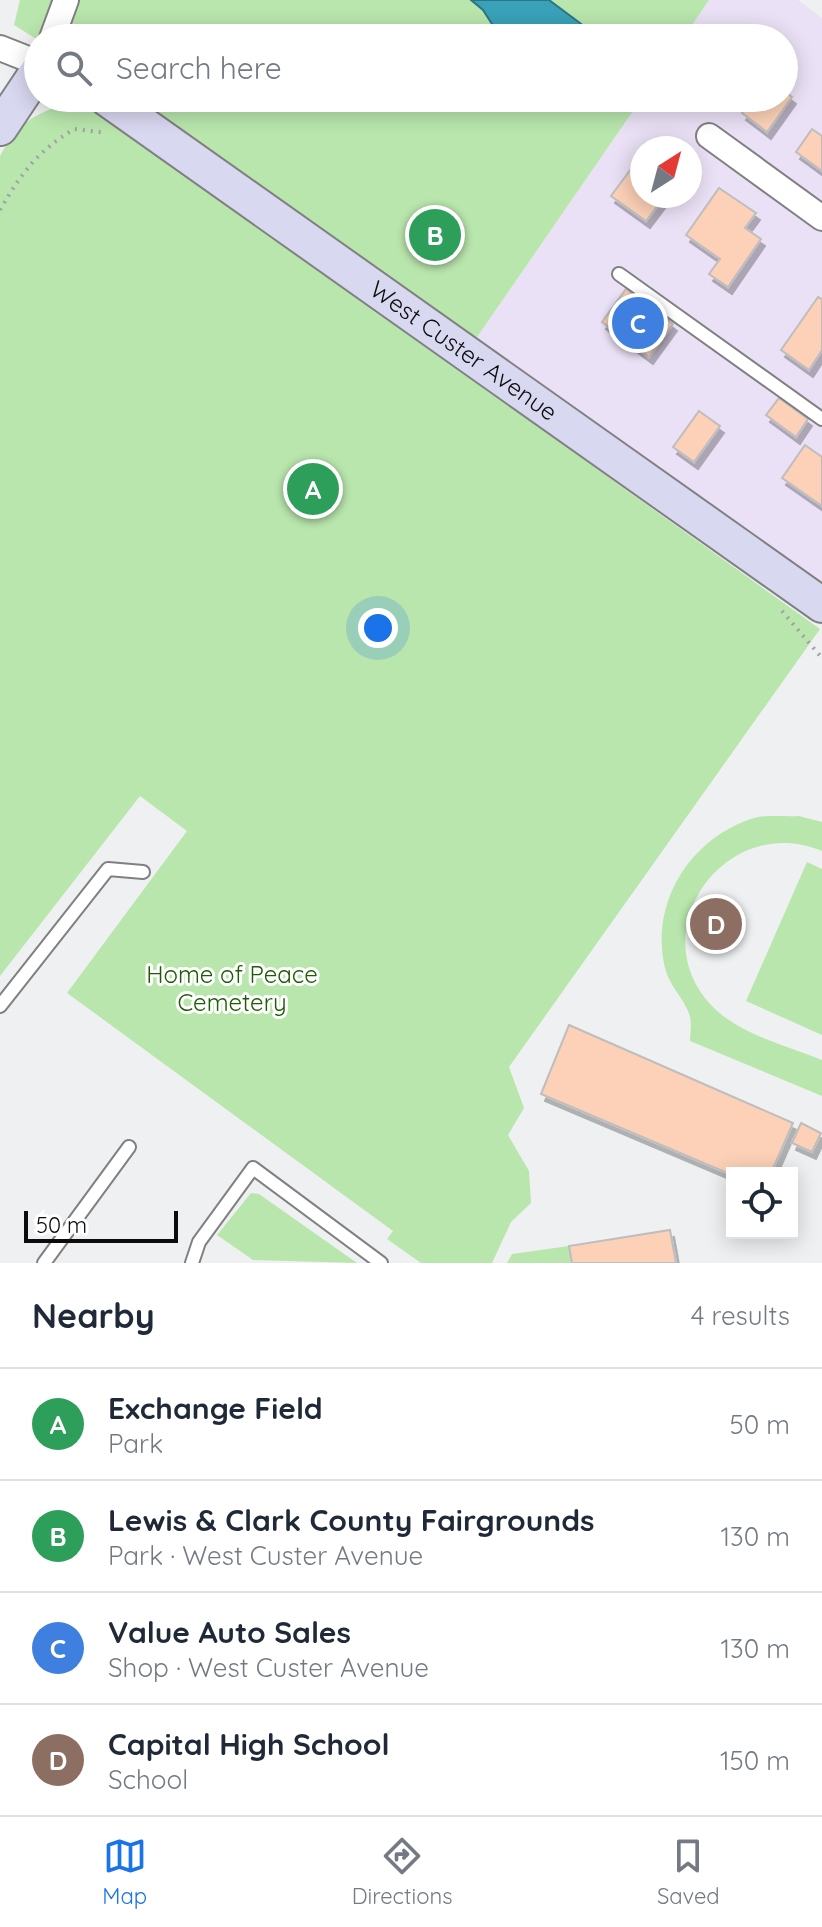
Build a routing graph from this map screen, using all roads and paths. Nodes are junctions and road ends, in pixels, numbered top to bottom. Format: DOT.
graph roads {
  1 [pos="66,0"];
  2 [pos="57,24"];
  3 [pos="0,48"];
  4 [pos="24,57"];
  5 [pos="24,92"];
  6 [pos="126,112"];
  7 [pos="0,128"];
  8 [pos="709,136"];
  9 [pos="116,138"];
  10 [pos="0,210"];
  11 [pos="822,218"];
  12 [pos="619,274"];
  13 [pos="822,419"];
  14 [pos="822,605"];
  15 [pos="777,607"];
  16 [pos="822,658"];
  17 [pos="143,872"];
  18 [pos="0,1006"];
  19 [pos="129,1147"];
  20 [pos="44,1263"];
  21 [pos="192,1263"];
  22 [pos="381,1263"];
  1 -- 2 [label="street"];
  3 -- 4 [label="street"];
  5 -- 7 [label="main road"];
  6 -- 14 [label="main road, West Custer Avenue"];
  8 -- 11 [label="street"];
  9 -- 10 [label="path"];
  12 -- 13 [label="lane"];
  15 -- 16 [label="path"];
  17 -- 18 [label="lane"];
  19 -- 20 [label="lane"];
  21 -- 22 [label="lane"];
}
